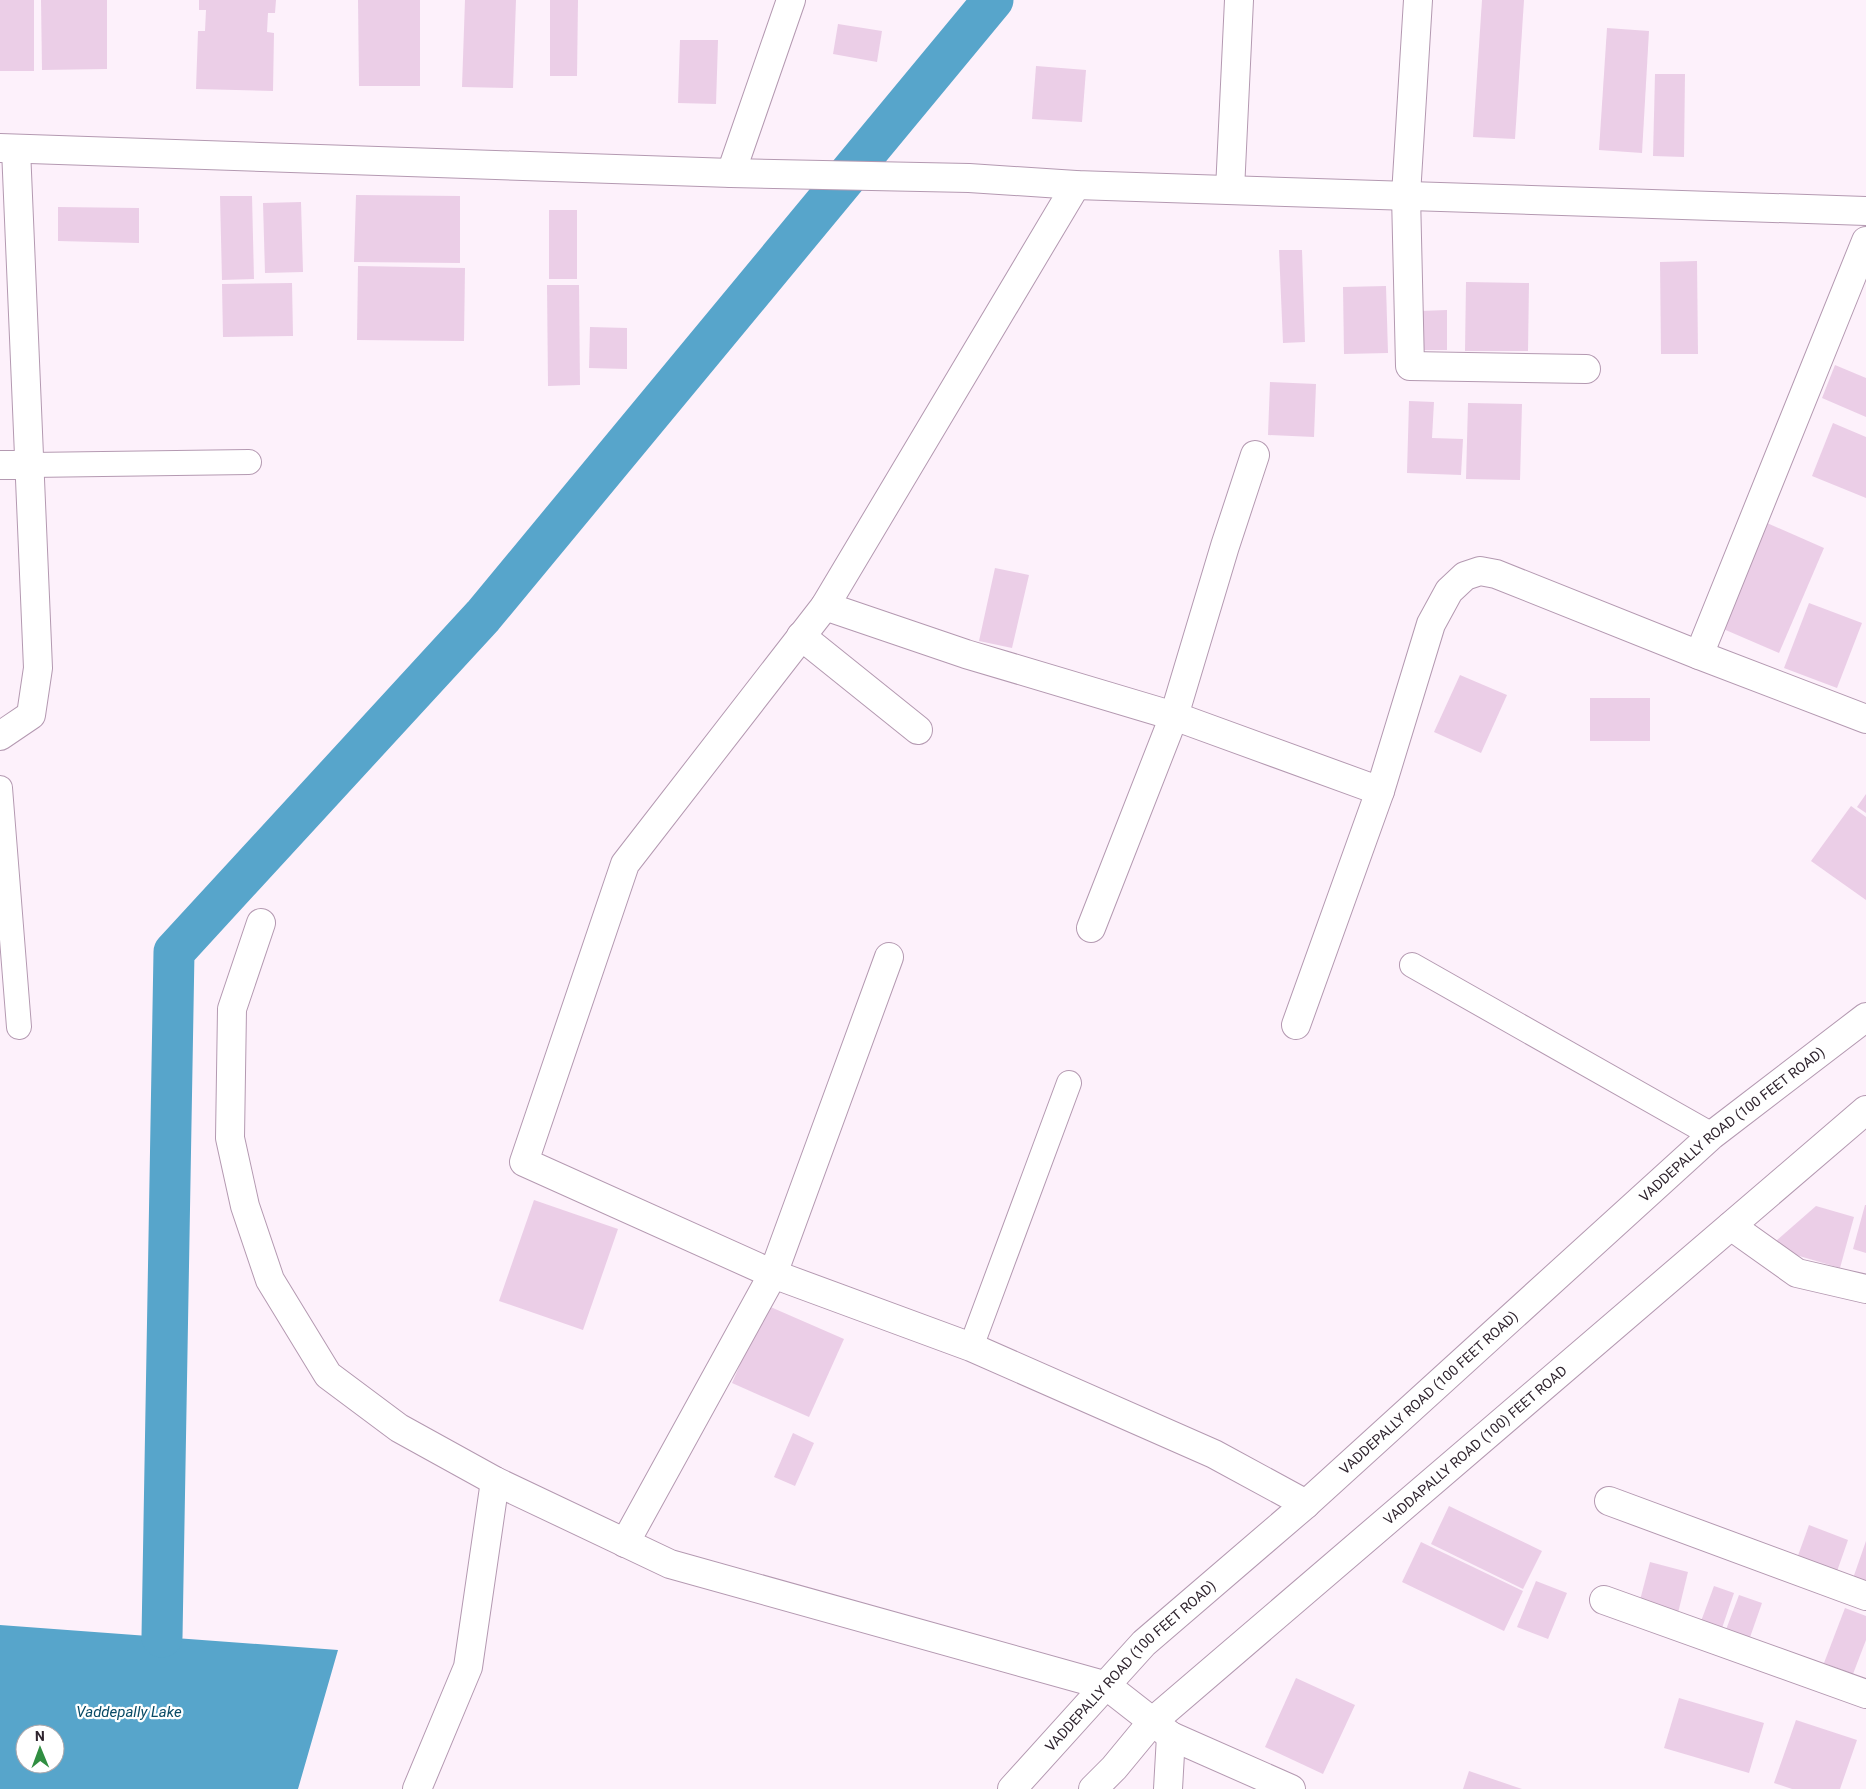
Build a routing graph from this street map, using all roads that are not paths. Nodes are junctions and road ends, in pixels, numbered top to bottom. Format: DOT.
graph roads {
  1 [pos="791,0"];
  2 [pos="1239,0"];
  3 [pos="1418,0"];
  4 [pos="8,149"];
  5 [pos="731,173"];
  6 [pos="1076,185"];
  7 [pos="1230,190"];
  8 [pos="1406,196"];
  9 [pos="1866,211"];
  10 [pos="1866,241"];
  11 [pos="1586,369"];
  12 [pos="1254,455"];
  13 [pos="249,462"];
  14 [pos="0,465"];
  15 [pos="30,466"];
  16 [pos="825,606"];
  17 [pos="801,636"];
  18 [pos="1699,655"];
  19 [pos="1174,716"];
  20 [pos="1866,719"];
  21 [pos="918,730"];
  22 [pos="0,736"];
  23 [pos="0,788"];
  24 [pos="1380,791"];
  25 [pos="261,922"];
  26 [pos="1092,928"];
  27 [pos="889,958"];
  28 [pos="1412,965"];
  29 [pos="1866,1017"];
  30 [pos="1296,1025"];
  31 [pos="19,1027"];
  32 [pos="1069,1083"];
  33 [pos="1866,1110"];
  34 [pos="1712,1135"];
  35 [pos="1730,1226"];
  36 [pos="773,1274"];
  37 [pos="1866,1289"];
  38 [pos="971,1347"];
  39 [pos="496,1481"];
  40 [pos="1608,1501"];
  41 [pos="1306,1504"];
  42 [pos="625,1543"];
  43 [pos="1866,1596"];
  44 [pos="1604,1600"];
  45 [pos="1106,1686"];
  46 [pos="1866,1694"];
  47 [pos="1162,1729"];
  48 [pos="1284,1787"];
  49 [pos="416,1789"];
  50 [pos="1012,1789"];
  51 [pos="1093,1789"];
  52 [pos="1168,1789"];
  1 -- 5 [label="street"];
  2 -- 7 [label="street"];
  3 -- 8 [label="street"];
  4 -- 5 [label="street"];
  4 -- 15 [label="street"];
  5 -- 6 [label="street"];
  6 -- 7 [label="street"];
  6 -- 16 [label="street"];
  7 -- 8 [label="street"];
  8 -- 9 [label="street"];
  8 -- 11 [label="street"];
  10 -- 18 [label="street"];
  12 -- 19 [label="street"];
  13 -- 15 [label="lane"];
  14 -- 15 [label="street"];
  15 -- 22 [label="street"];
  16 -- 17 [label="street"];
  16 -- 19 [label="street"];
  17 -- 21 [label="street"];
  17 -- 36 [label="street"];
  18 -- 20 [label="street"];
  18 -- 24 [label="street"];
  19 -- 24 [label="street"];
  19 -- 26 [label="street"];
  23 -- 31 [label="lane"];
  24 -- 30 [label="street"];
  25 -- 39 [label="street"];
  27 -- 36 [label="street"];
  28 -- 34 [label="lane"];
  29 -- 34 [label="street, VADDEPALLY ROAD (100 FEET ROAD)"];
  32 -- 38 [label="lane"];
  33 -- 35 [label="street, VADDAPALLY ROAD (100) FEET ROAD"];
  34 -- 41 [label="street, VADDEPALLY ROAD (100 FEET ROAD)"];
  35 -- 37 [label="street"];
  35 -- 47 [label="street, VADDAPALLY ROAD (100) FEET ROAD"];
  36 -- 38 [label="street"];
  36 -- 42 [label="street"];
  38 -- 41 [label="street"];
  39 -- 42 [label="street"];
  39 -- 49 [label="street"];
  40 -- 43 [label="street"];
  41 -- 45 [label="street, VADDEPALLY ROAD (100 FEET ROAD)"];
  42 -- 45 [label="street"];
  44 -- 46 [label="street"];
  45 -- 47 [label="street"];
  45 -- 50 [label="street, VADDEPALLY ROAD (100 FEET ROAD)"];
  47 -- 48 [label="street"];
  47 -- 51 [label="street, VADDAPALLY ROAD (100) FEET ROAD"];
  47 -- 52 [label="street"];
}
